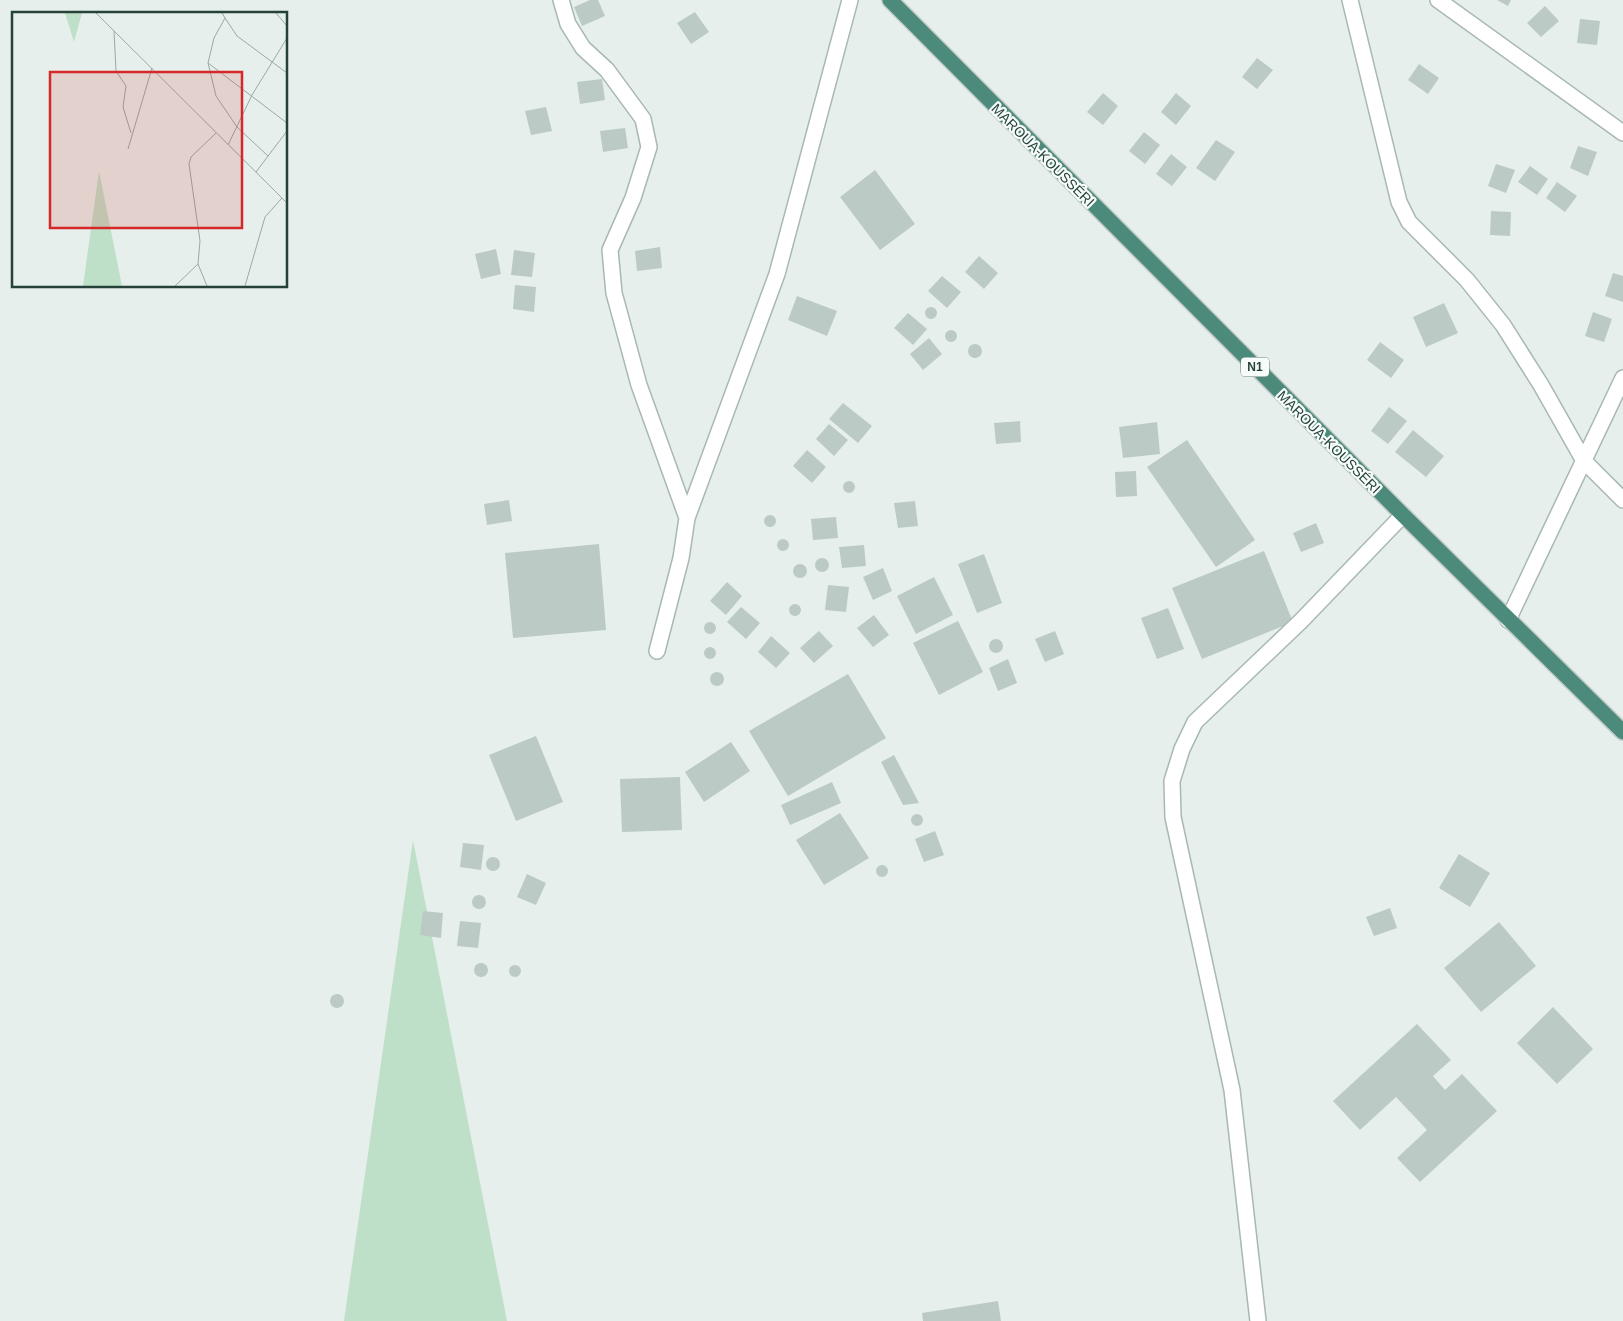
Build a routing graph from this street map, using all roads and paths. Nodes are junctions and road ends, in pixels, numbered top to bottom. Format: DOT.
graph roads {
  1 [pos="561,0"];
  2 [pos="850,0"];
  3 [pos="890,0"];
  4 [pos="1350,0"];
  5 [pos="1438,0"];
  6 [pos="1623,133"];
  7 [pos="1623,378"];
  8 [pos="1584,461"];
  9 [pos="1623,500"];
  10 [pos="1403,515"];
  11 [pos="687,518"];
  12 [pos="1508,620"];
  13 [pos="657,651"];
  14 [pos="1623,732"];
  15 [pos="1258,1321"];
  1 -- 11 [label="street"];
  2 -- 11 [label="street"];
  3 -- 10 [label="highway, MAROUA-KOUSSÉRI / N1"];
  4 -- 8 [label="street"];
  5 -- 6 [label="street"];
  7 -- 8 [label="street"];
  8 -- 9 [label="street"];
  8 -- 12 [label="street"];
  10 -- 12 [label="highway, MAROUA-KOUSSÉRI / N1"];
  10 -- 15 [label="street"];
  11 -- 13 [label="street"];
  12 -- 14 [label="highway, MAROUA-KOUSSÉRI / N1"];
}
